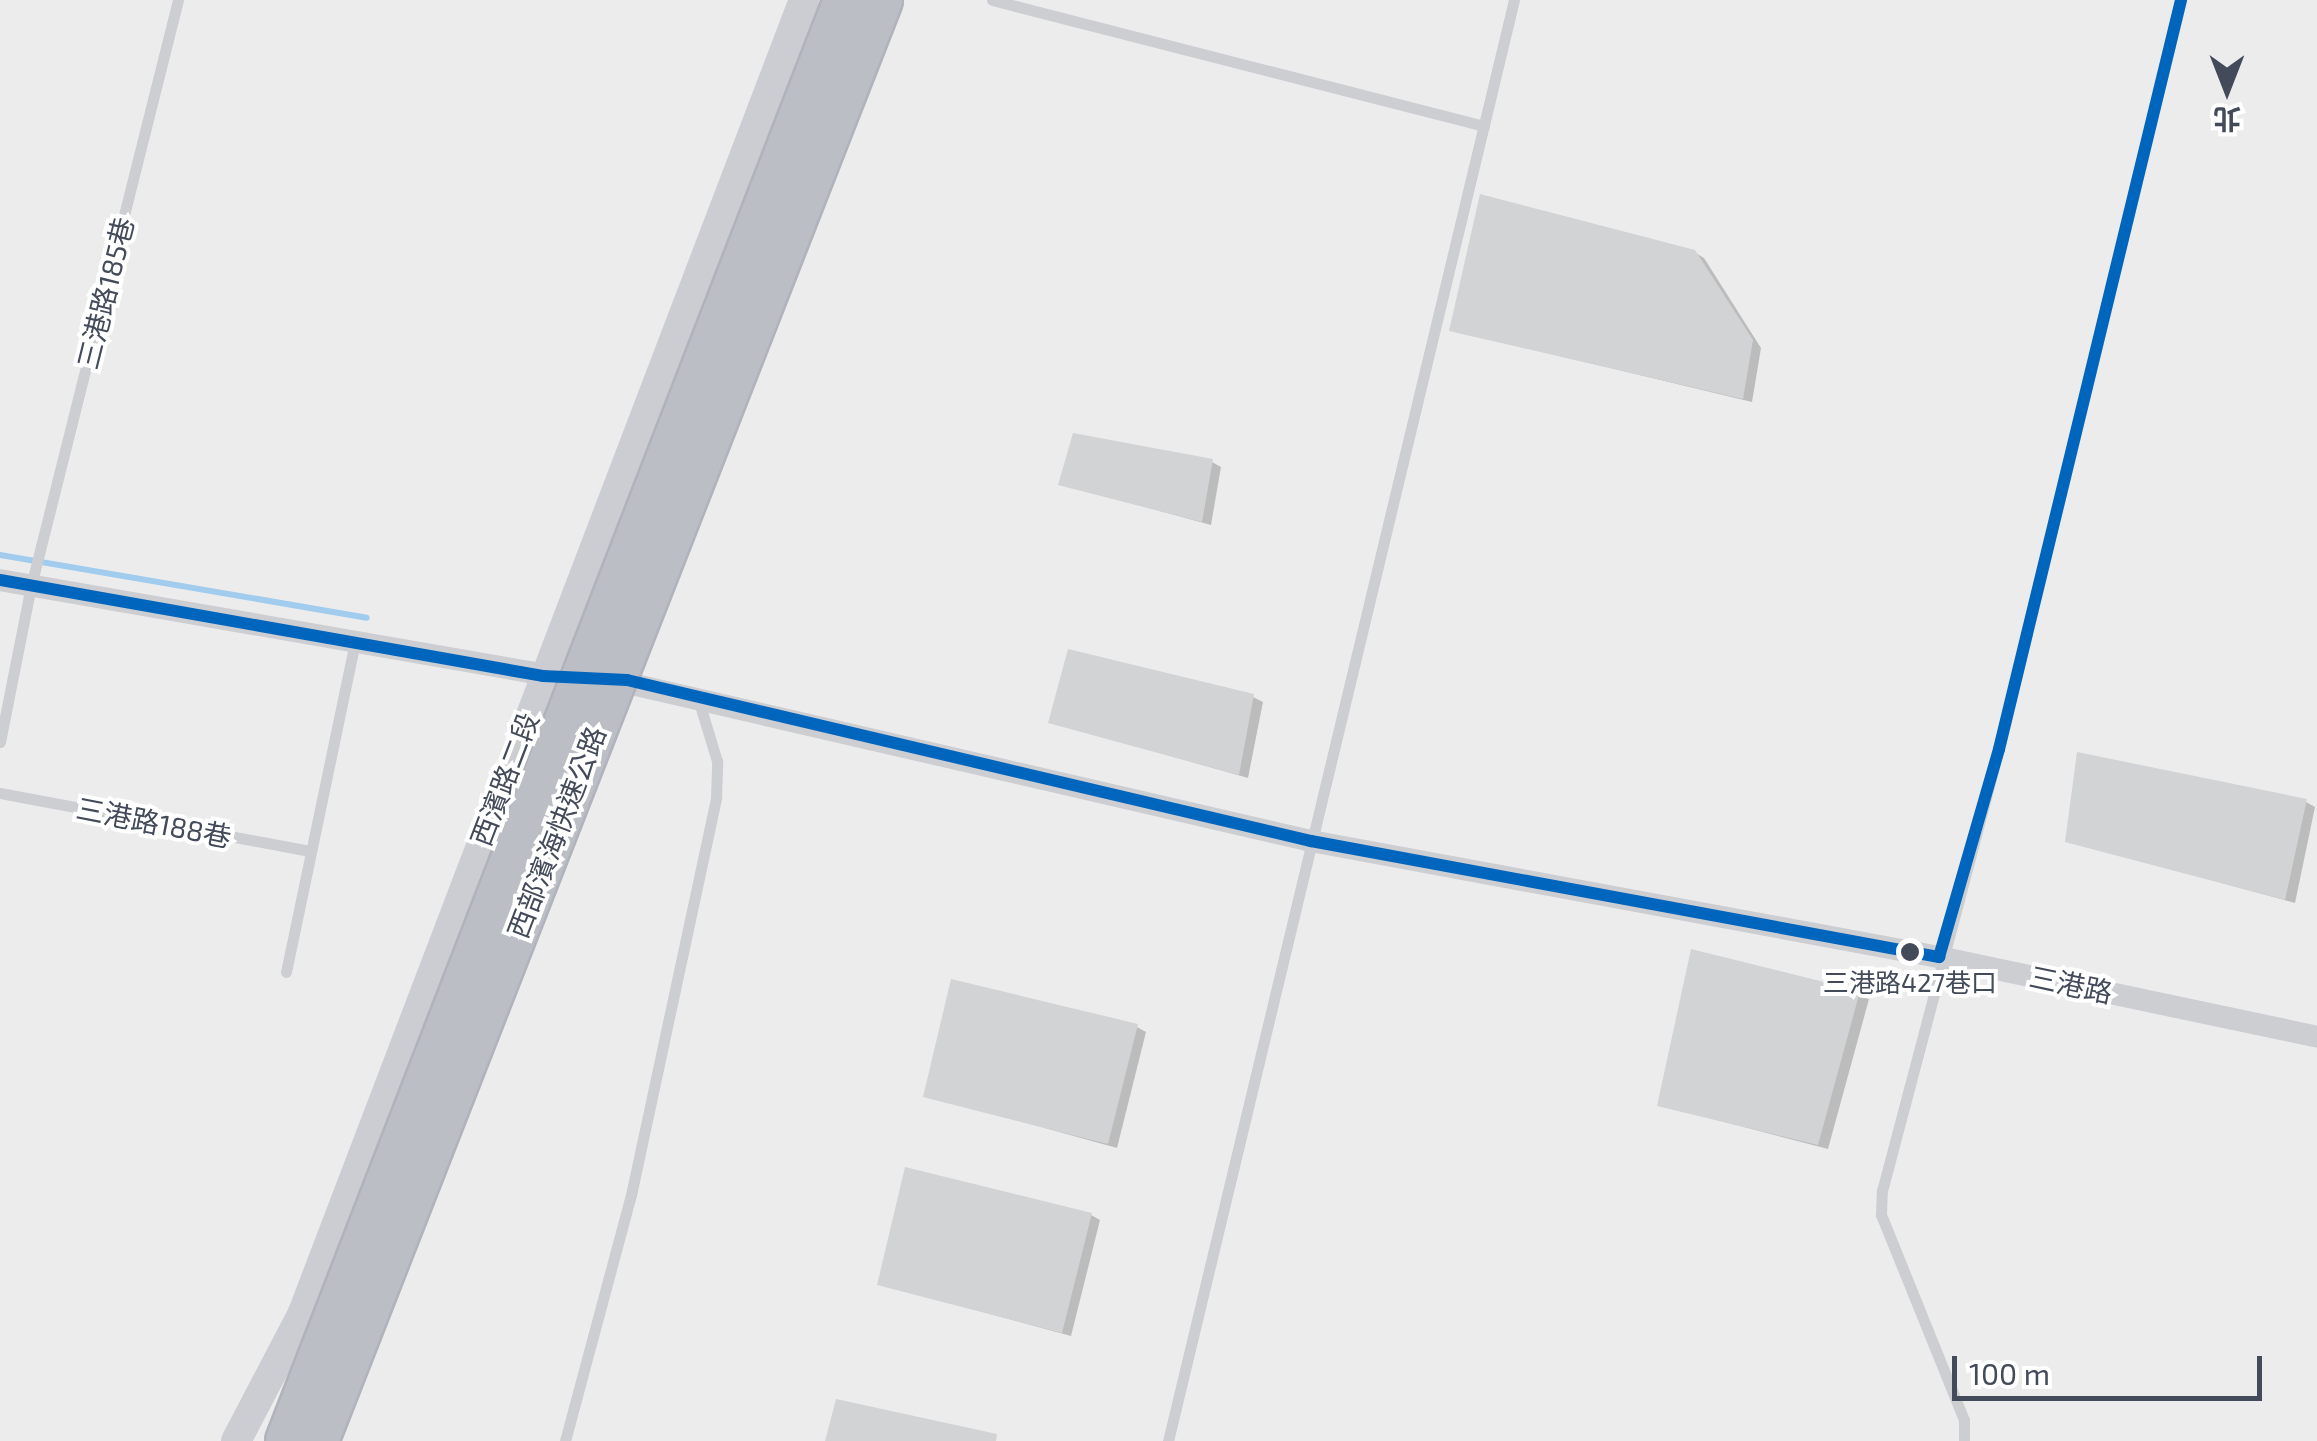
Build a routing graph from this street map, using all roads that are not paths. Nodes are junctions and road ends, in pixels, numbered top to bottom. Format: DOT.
graph roads {
  1 [pos="178,0"];
  2 [pos="804,0"];
  3 [pos="844,0"];
  4 [pos="882,0"];
  5 [pos="898,0"];
  6 [pos="992,0"];
  7 [pos="1514,0"];
  8 [pos="2181,0"];
  9 [pos="1484,126"];
  10 [pos="0,580"];
  11 [pos="31,586"];
  12 [pos="355,643"];
  13 [pos="543,676"];
  14 [pos="627,680"];
  15 [pos="698,702"];
  16 [pos="0,742"];
  17 [pos="0,793"];
  18 [pos="1311,840"];
  19 [pos="309,850"];
  20 [pos="1939,956"];
  21 [pos="286,972"];
  22 [pos="2317,1036"];
  23 [pos="236,1441"];
  24 [pos="286,1441"];
  25 [pos="318,1441"];
  26 [pos="338,1441"];
  27 [pos="565,1441"];
  28 [pos="1168,1441"];
  29 [pos="1964,1441"];
  1 -- 11 [label="lane, 三港路185巷"];
  2 -- 13 [label="street, 西濱路二段"];
  3 -- 24 [label="highway, 西部濱海快速公路, bridge"];
  4 -- 25 [label="highway, 西部濱海快速公路, bridge"];
  5 -- 14 [label="street"];
  6 -- 9 [label="lane"];
  7 -- 9 [label="lane"];
  8 -- 20 [label="lane"];
  9 -- 18 [label="lane"];
  10 -- 11 [label="street, 三港路"];
  11 -- 12 [label="street, 三港路"];
  11 -- 16 [label="lane, 三港路185巷"];
  12 -- 13 [label="street, 三港路"];
  12 -- 19 [label="lane"];
  13 -- 14 [label="street, 三港路"];
  13 -- 23 [label="street, 西濱路二段"];
  14 -- 15 [label="street, 三港路"];
  14 -- 26 [label="street"];
  15 -- 18 [label="street, 三港路"];
  15 -- 27 [label="lane"];
  17 -- 19 [label="lane, 三港路188巷"];
  18 -- 20 [label="street, 三港路"];
  18 -- 28 [label="lane"];
  19 -- 21 [label="lane"];
  20 -- 22 [label="street, 三港路"];
  20 -- 29 [label="lane"];
}
